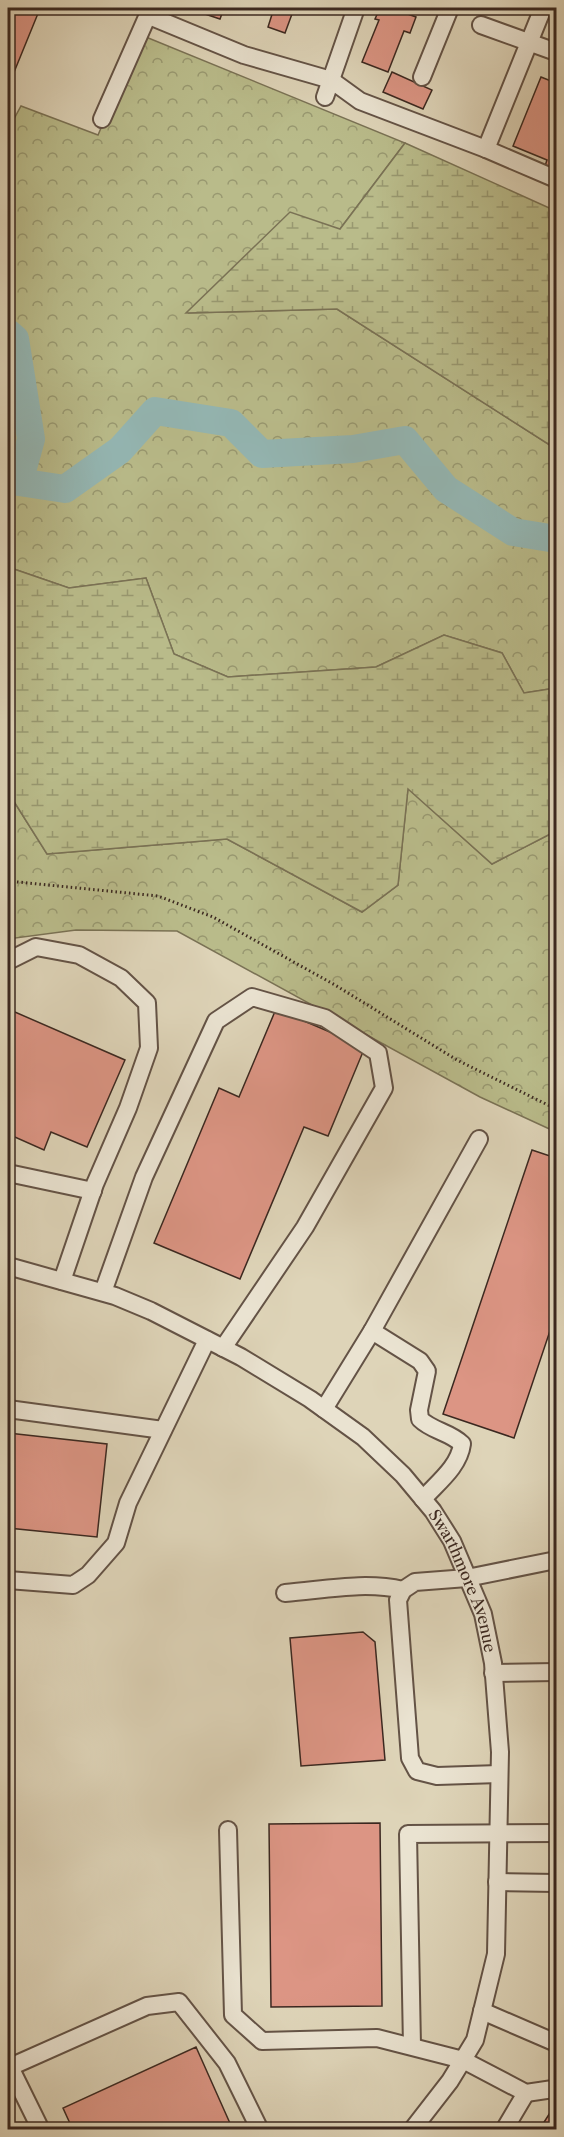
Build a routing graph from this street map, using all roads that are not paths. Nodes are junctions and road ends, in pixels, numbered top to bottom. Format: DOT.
graph roads {
  1 [pos="356,8"];
  2 [pos="450,8"];
  3 [pos="543,8"];
  4 [pos="149,11"];
  5 [pos="481,25"];
  6 [pos="529,42"];
  7 [pos="556,52"];
  8 [pos="422,77"];
  9 [pos="331,80"];
  10 [pos="324,97"];
  11 [pos="102,119"];
  12 [pos="486,149"];
  13 [pos="556,179"];
  14 [pos="8,961"];
  15 [pos="480,1139"];
  16 [pos="8,1173"];
  17 [pos="93,1191"];
  18 [pos="8,1266"];
  19 [pos="62,1281"];
  20 [pos="102,1292"];
  21 [pos="372,1330"];
  22 [pos="207,1340"];
  23 [pos="223,1348"];
  24 [pos="8,1409"];
  25 [pos="324,1409"];
  26 [pos="164,1430"];
  27 [pos="423,1499"];
  28 [pos="556,1560"];
  29 [pos="467,1578"];
  30 [pos="8,1580"];
  31 [pos="403,1590"];
  32 [pos="285,1593"];
  33 [pos="556,1672"];
  34 [pos="494,1673"];
  35 [pos="499,1774"];
  36 [pos="228,1830"];
  37 [pos="556,1833"];
  38 [pos="498,1835"];
  39 [pos="497,1882"];
  40 [pos="556,1882"];
  41 [pos="482,2011"];
  42 [pos="556,2043"];
  43 [pos="412,2046"];
  44 [pos="463,2060"];
  45 [pos="556,2090"];
  46 [pos="526,2093"];
  47 [pos="41,2130"];
  48 [pos="260,2130"];
  49 [pos="412,2130"];
  50 [pos="504,2130"];
  1 -- 9 [label="street"];
  2 -- 8 [label="street"];
  3 -- 6 [label="street"];
  4 -- 9 [label="street"];
  4 -- 11 [label="street"];
  5 -- 6 [label="street"];
  6 -- 7 [label="street"];
  6 -- 12 [label="street"];
  9 -- 10 [label="street"];
  9 -- 12 [label="street"];
  12 -- 13 [label="street"];
  14 -- 17 [label="street"];
  15 -- 21 [label="street"];
  16 -- 17 [label="street"];
  17 -- 19 [label="street"];
  18 -- 19 [label="street, Swarthmore Avenue"];
  19 -- 20 [label="street, Swarthmore Avenue"];
  20 -- 22 [label="street, Swarthmore Avenue"];
  20 -- 23 [label="street"];
  21 -- 25 [label="street"];
  21 -- 27 [label="street"];
  22 -- 23 [label="street, Swarthmore Avenue"];
  22 -- 26 [label="street"];
  23 -- 25 [label="street, Swarthmore Avenue"];
  24 -- 26 [label="street"];
  25 -- 27 [label="street, Swarthmore Avenue"];
  26 -- 30 [label="street"];
  27 -- 29 [label="street, Swarthmore Avenue"];
  28 -- 29 [label="street"];
  29 -- 31 [label="street"];
  29 -- 34 [label="street, Swarthmore Avenue"];
  31 -- 32 [label="street"];
  31 -- 35 [label="street"];
  33 -- 34 [label="street"];
  34 -- 35 [label="street, Swarthmore Avenue"];
  35 -- 38 [label="street, Swarthmore Avenue"];
  36 -- 43 [label="street"];
  37 -- 38 [label="street"];
  38 -- 39 [label="street, Swarthmore Avenue"];
  38 -- 43 [label="street"];
  39 -- 40 [label="street"];
  39 -- 41 [label="street, Swarthmore Avenue"];
  41 -- 42 [label="street"];
  41 -- 44 [label="street, Swarthmore Avenue"];
  43 -- 44 [label="street"];
  44 -- 46 [label="street"];
  44 -- 49 [label="street, Swarthmore Avenue"];
  45 -- 46 [label="street"];
  46 -- 50 [label="street"];
  47 -- 48 [label="street"];
}
